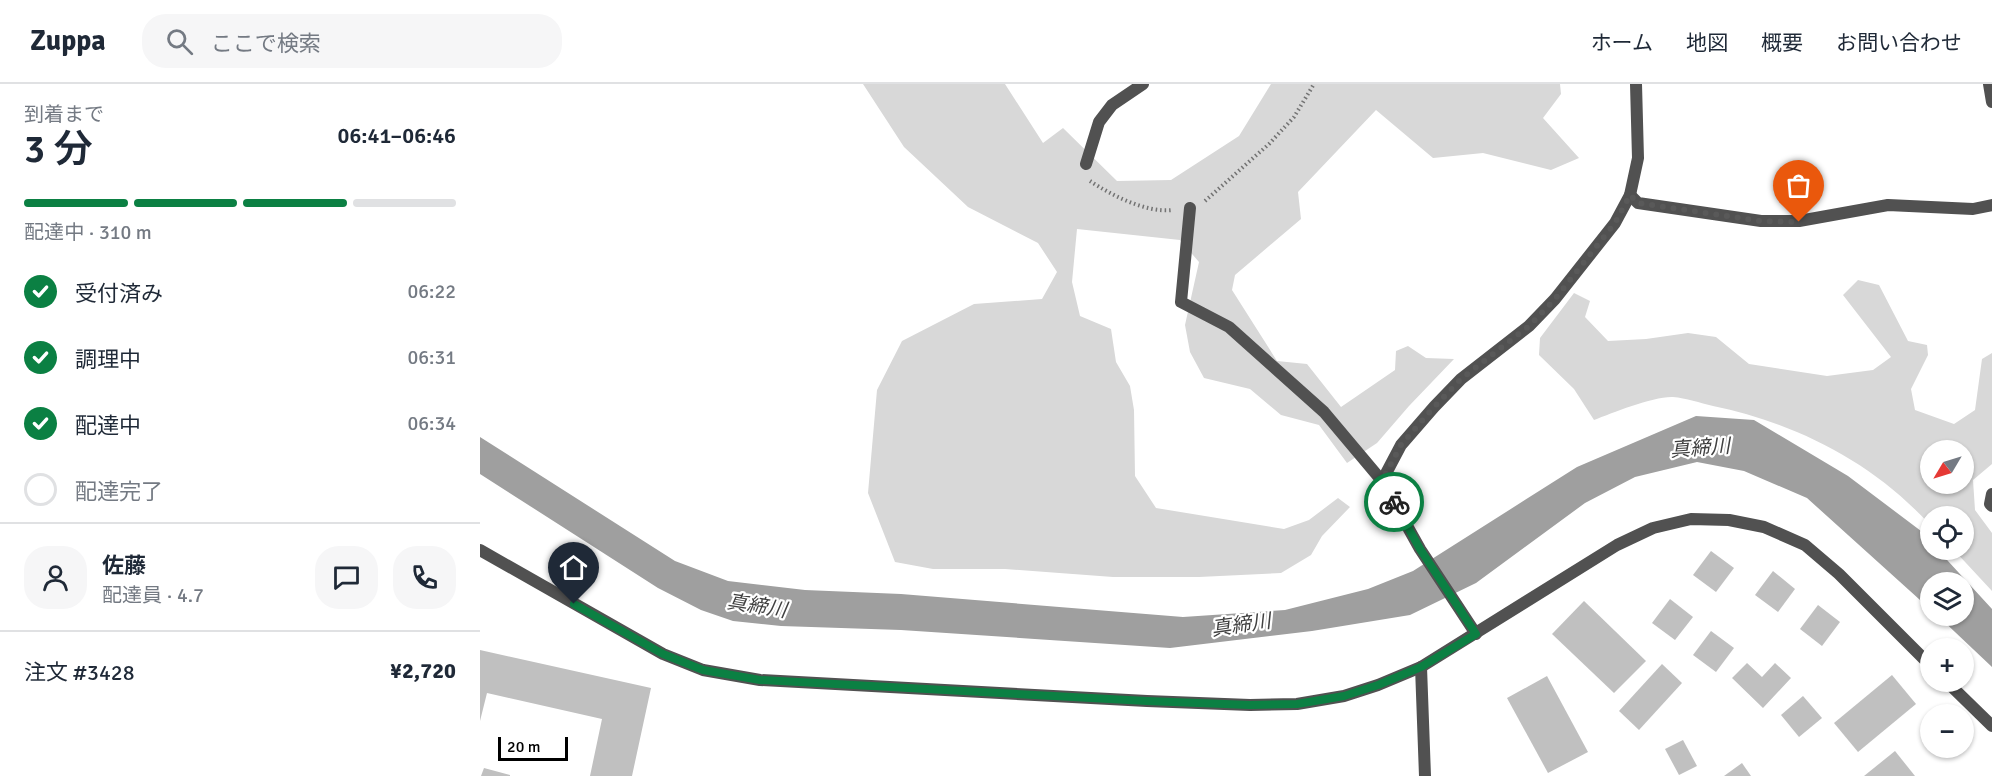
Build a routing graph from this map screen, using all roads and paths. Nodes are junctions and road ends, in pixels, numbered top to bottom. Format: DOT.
graph roads {
  1 [pos="1143,84"];
  2 [pos="1314,84"];
  3 [pos="1636,84"];
  4 [pos="1989,84"];
  5 [pos="1992,102"];
  6 [pos="1086,164"];
  7 [pos="1630,195"];
  8 [pos="1992,206"];
  9 [pos="1190,208"];
  10 [pos="1382,481"];
  11 [pos="1992,495"];
  12 [pos="1992,506"];
  13 [pos="480,550"];
  14 [pos="1476,634"];
  15 [pos="1920,655"];
  16 [pos="1421,667"];
  17 [pos="1957,692"];
  18 [pos="1992,726"];
  19 [pos="1425,776"];
  1 -- 6 [label="street"];
  2 -- 9 [label="path"];
  3 -- 7 [label="street"];
  4 -- 5 [label="street"];
  6 -- 9 [label="path"];
  7 -- 8 [label="street"];
  7 -- 10 [label="street"];
  9 -- 10 [label="street"];
  10 -- 14 [label="street"];
  11 -- 12 [label="street"];
  13 -- 16 [label="street"];
  14 -- 15 [label="street"];
  14 -- 16 [label="street"];
  16 -- 19 [label="street"];
  17 -- 18 [label="street"];
}
